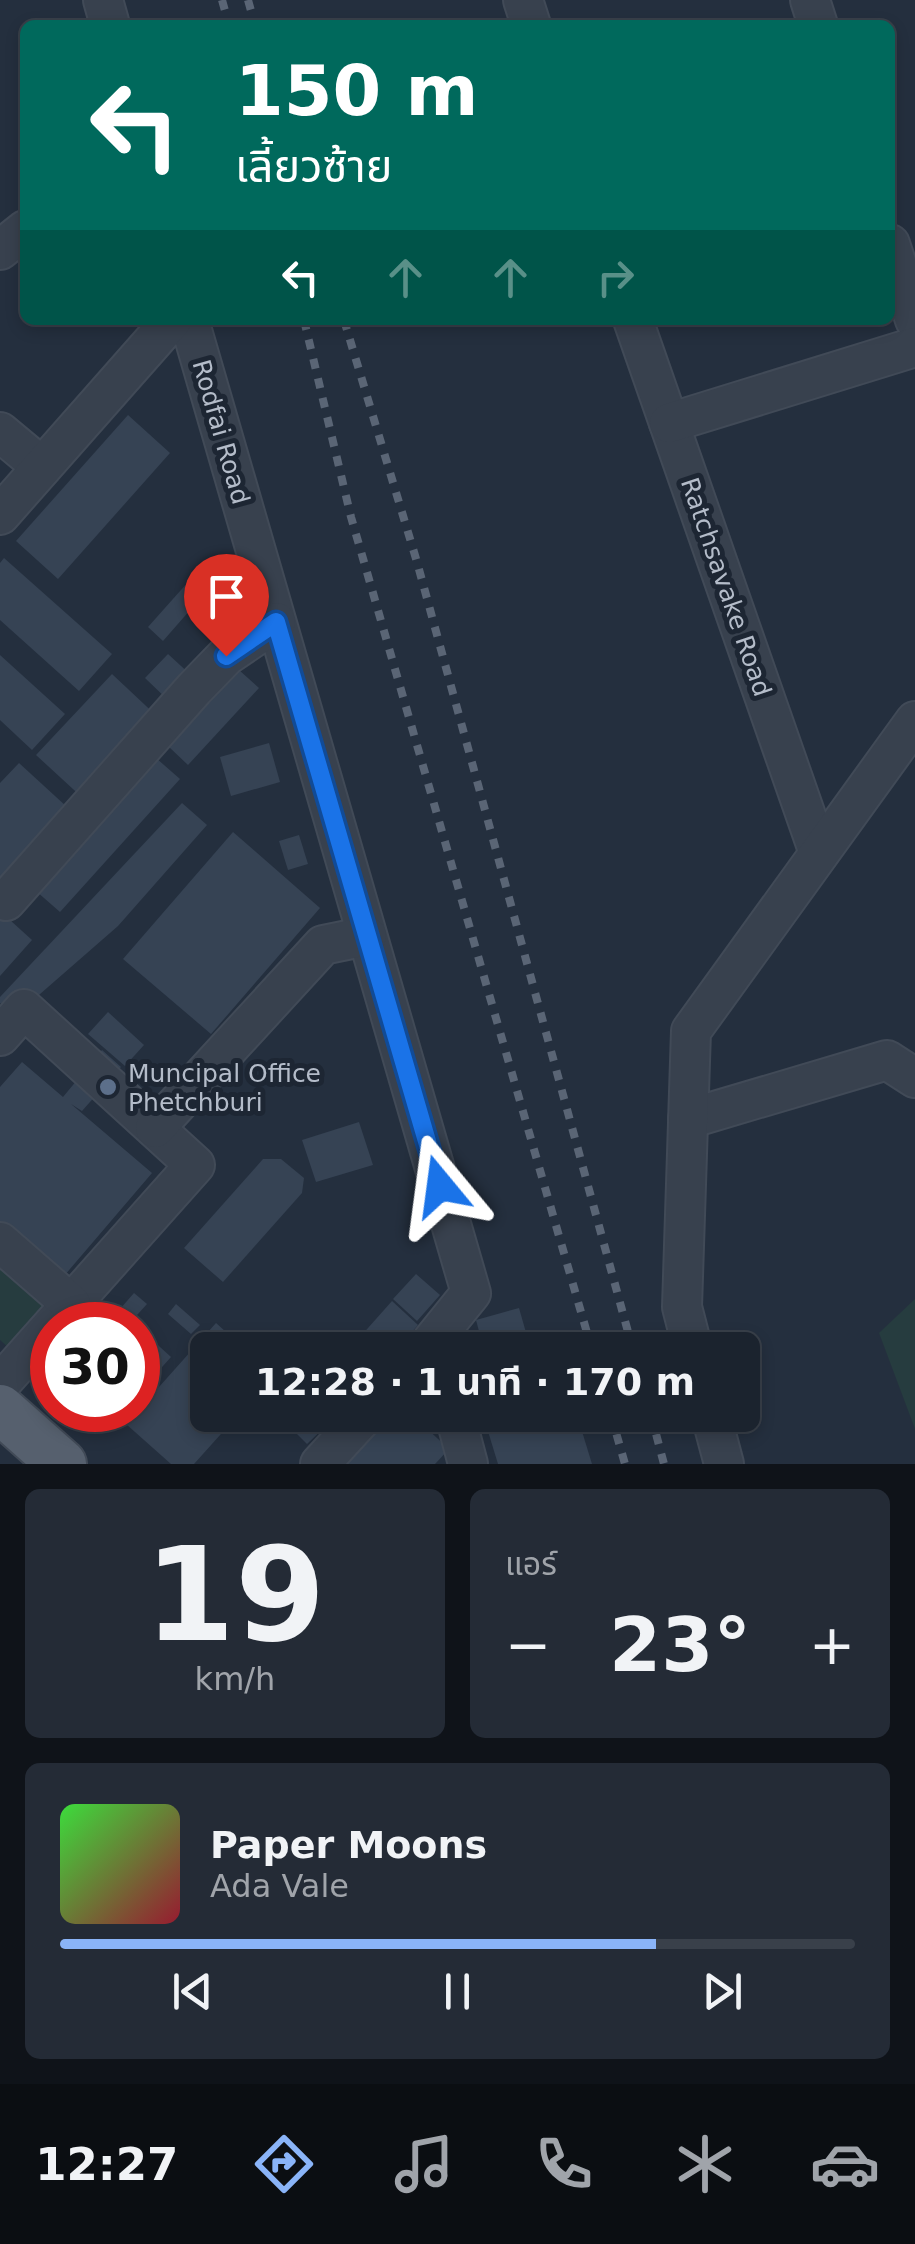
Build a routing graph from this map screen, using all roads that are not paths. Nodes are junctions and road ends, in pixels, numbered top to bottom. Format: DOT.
graph roads {
  1 [pos="20,234"];
  2 [pos="0,250"];
  3 [pos="895,259"];
  4 [pos="915,320"];
  5 [pos="168,325"];
  6 [pos="190,325"];
  7 [pos="636,325"];
  8 [pos="915,348"];
  9 [pos="669,422"];
  10 [pos="0,432"];
  11 [pos="42,466"];
  12 [pos="0,514"];
  13 [pos="276,622"];
  14 [pos="915,721"];
  15 [pos="820,853"];
  16 [pos="6,901"];
  17 [pos="367,936"];
  18 [pos="0,1036"];
  19 [pos="915,1078"];
  20 [pos="688,1120"];
  21 [pos="155,1128"];
  22 [pos="0,1242"];
  23 [pos="69,1302"];
  24 [pos="73,1302"];
  25 [pos="443,1332"];
  26 [pos="689,1332"];
  27 [pos="30,1350"];
  28 [pos="0,1384"];
  29 [pos="0,1409"];
  30 [pos="349,1432"];
  31 [pos="460,1432"];
  32 [pos="716,1432"];
  33 [pos="62,1464"];
  34 [pos="320,1464"];
  35 [pos="468,1464"];
  36 [pos="724,1464"];
  1 -- 2 [label="street"];
  3 -- 4 [label="street"];
  5 -- 11 [label="street"];
  6 -- 13 [label="street, Rodfai Road"];
  7 -- 9 [label="street, Ratchsavake Road"];
  8 -- 9 [label="street"];
  9 -- 15 [label="street, Ratchsavake Road"];
  10 -- 11 [label="street"];
  11 -- 12 [label="street"];
  13 -- 16 [label="street"];
  13 -- 17 [label="street, Rodfai Road"];
  14 -- 15 [label="street"];
  15 -- 20 [label="street"];
  17 -- 21 [label="street"];
  17 -- 25 [label="street, Rodfai Road"];
  18 -- 21 [label="street"];
  19 -- 20 [label="street"];
  20 -- 26 [label="street"];
  21 -- 24 [label="street"];
  22 -- 23 [label="street"];
  27 -- 28 [label="street"];
  29 -- 33 [label="main road"];
  30 -- 34 [label="street"];
  31 -- 35 [label="street"];
  32 -- 36 [label="street"];
}
